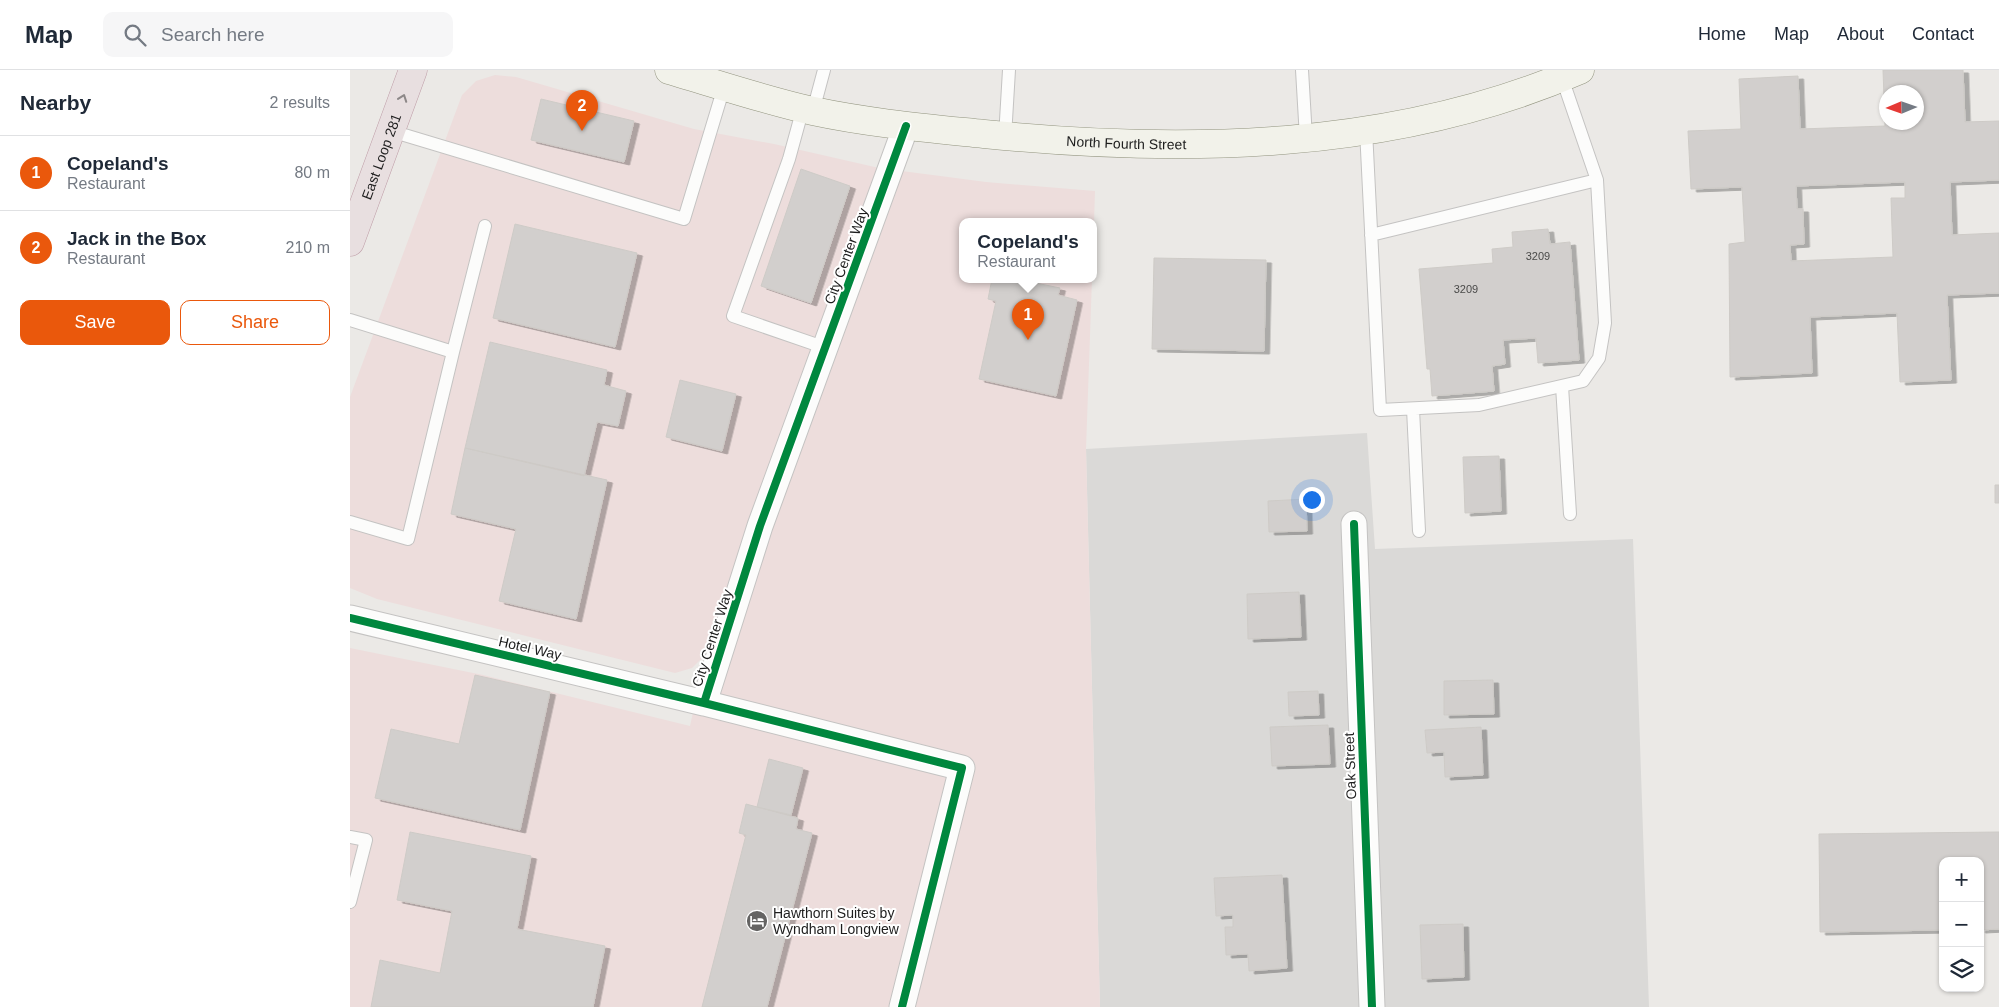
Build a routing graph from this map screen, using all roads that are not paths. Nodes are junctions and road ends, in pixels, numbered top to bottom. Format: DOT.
graph roads {
  1 [pos="413,70"];
  2 [pos="669,70"];
  3 [pos="824,70"];
  4 [pos="1009,70"];
  5 [pos="1302,70"];
  6 [pos="1567,73"];
  7 [pos="724,87"];
  8 [pos="808,109"];
  9 [pos="906,126"];
  10 [pos="1366,130"];
  11 [pos="390,131"];
  12 [pos="1004,137"];
  13 [pos="1306,138"];
  14 [pos="1597,180"];
  15 [pos="485,226"];
  16 [pos="1371,235"];
  17 [pos="350,242"];
  18 [pos="350,320"];
  19 [pos="826,348"];
  20 [pos="453,352"];
  21 [pos="1562,386"];
  22 [pos="1413,409"];
  23 [pos="1570,514"];
  24 [pos="350,522"];
  25 [pos="1354,524"];
  26 [pos="1419,531"];
  27 [pos="350,618"];
  28 [pos="704,703"];
  29 [pos="350,836"];
  30 [pos="350,902"];
  31 [pos="902,1007"];
  32 [pos="1372,1007"];
  11 -- 1 [label="highway, East Loop 281, one-way"];
  2 -- 7 [label="main road, North Fourth Street"];
  3 -- 8 [label="lane"];
  4 -- 12 [label="lane"];
  5 -- 13 [label="lane"];
  6 -- 10 [label="main road, North Fourth Street"];
  6 -- 14 [label="lane"];
  7 -- 8 [label="main road, North Fourth Street"];
  7 -- 11 [label="lane"];
  8 -- 9 [label="main road, North Fourth Street"];
  8 -- 19 [label="lane"];
  9 -- 12 [label="main road, North Fourth Street"];
  9 -- 19 [label="street, City Center Way"];
  10 -- 13 [label="main road, North Fourth Street"];
  10 -- 16 [label="lane"];
  11 -- 17 [label="highway, East Loop 281"];
  12 -- 13 [label="main road, North Fourth Street"];
  14 -- 16 [label="lane"];
  14 -- 21 [label="lane"];
  15 -- 20 [label="lane"];
  16 -- 22 [label="lane"];
  18 -- 20 [label="lane"];
  19 -- 28 [label="street, City Center Way"];
  20 -- 24 [label="lane"];
  21 -- 22 [label="lane"];
  21 -- 23 [label="lane"];
  22 -- 26 [label="lane"];
  25 -- 32 [label="street, Oak Street"];
  27 -- 28 [label="street, Hotel Way"];
  28 -- 31 [label="street, City Center Way"];
  29 -- 30 [label="lane"];
}
